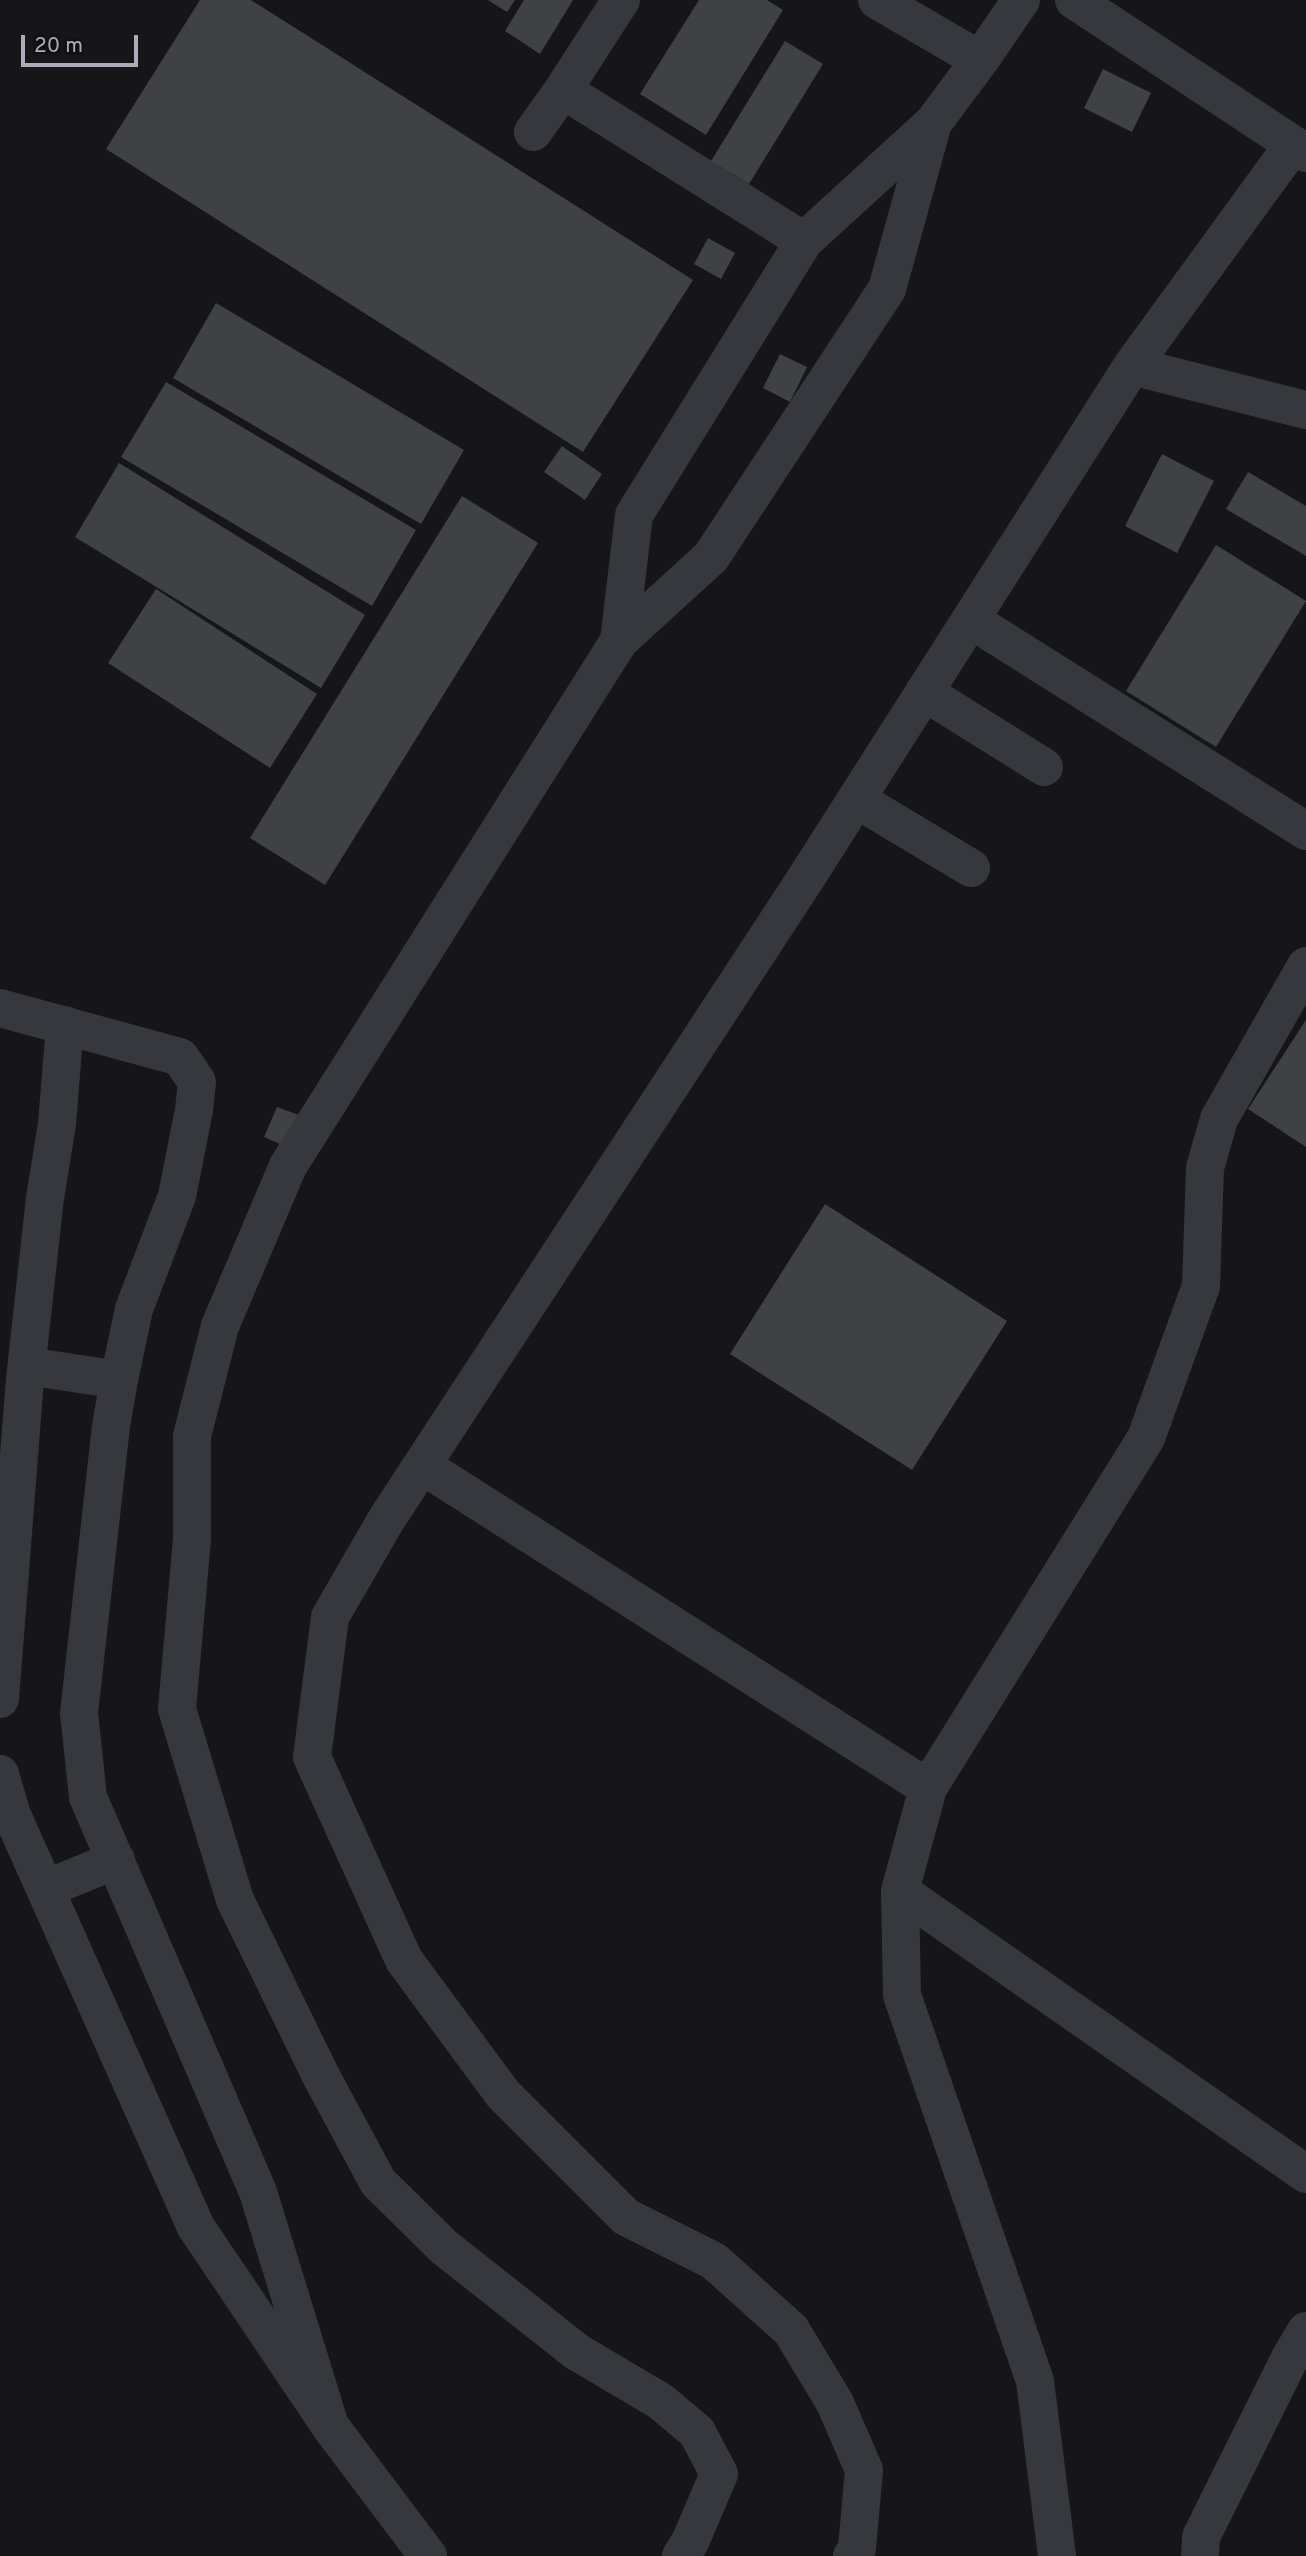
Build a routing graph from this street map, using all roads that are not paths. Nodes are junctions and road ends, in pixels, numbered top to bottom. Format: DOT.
graph roads {
  1 [pos="621,0"];
  2 [pos="877,0"];
  3 [pos="1021,0"];
  4 [pos="1074,0"];
  5 [pos="980,60"];
  6 [pos="563,90"];
  7 [pos="933,123"];
  8 [pos="533,132"];
  9 [pos="1299,149"];
  10 [pos="804,241"];
  11 [pos="1132,366"];
  12 [pos="1306,410"];
  13 [pos="971,620"];
  14 [pos="619,641"];
  15 [pos="924,692"];
  16 [pos="1044,767"];
  17 [pos="856,799"];
  18 [pos="1306,831"];
  19 [pos="971,868"];
  20 [pos="1306,966"];
  21 [pos="0,1009"];
  22 [pos="65,1025"];
  23 [pos="27,1366"];
  24 [pos="119,1380"];
  25 [pos="423,1465"];
  26 [pos="0,1699"];
  27 [pos="0,1774"];
  28 [pos="928,1788"];
  29 [pos="116,1860"];
  30 [pos="45,1889"];
  31 [pos="900,1891"];
  32 [pos="1306,2174"];
  33 [pos="1306,2331"];
  34 [pos="330,2426"];
  35 [pos="428,2556"];
  36 [pos="681,2556"];
  37 [pos="852,2556"];
  38 [pos="1057,2556"];
  39 [pos="1200,2556"];
  1 -- 6 [label="lane"];
  2 -- 5 [label="lane"];
  3 -- 5 [label="lane"];
  4 -- 9 [label="lane"];
  5 -- 7 [label="lane"];
  6 -- 8 [label="lane"];
  6 -- 10 [label="lane"];
  7 -- 10 [label="lane"];
  7 -- 14 [label="lane"];
  9 -- 11 [label="lane"];
  10 -- 14 [label="lane"];
  11 -- 12 [label="lane"];
  11 -- 13 [label="lane"];
  13 -- 15 [label="lane"];
  13 -- 18 [label="lane"];
  14 -- 36 [label="lane"];
  15 -- 16 [label="lane"];
  15 -- 17 [label="lane"];
  17 -- 19 [label="lane"];
  17 -- 25 [label="lane"];
  20 -- 28 [label="lane"];
  21 -- 22 [label="lane"];
  22 -- 23 [label="lane"];
  22 -- 24 [label="lane"];
  23 -- 24 [label="lane"];
  23 -- 26 [label="lane"];
  24 -- 29 [label="lane"];
  25 -- 28 [label="lane"];
  25 -- 37 [label="lane"];
  27 -- 30 [label="lane"];
  28 -- 31 [label="lane"];
  29 -- 30 [label="lane"];
  29 -- 34 [label="lane"];
  30 -- 34 [label="lane"];
  31 -- 32 [label="lane"];
  31 -- 38 [label="lane"];
  33 -- 39 [label="lane"];
  34 -- 35 [label="lane"];
}
